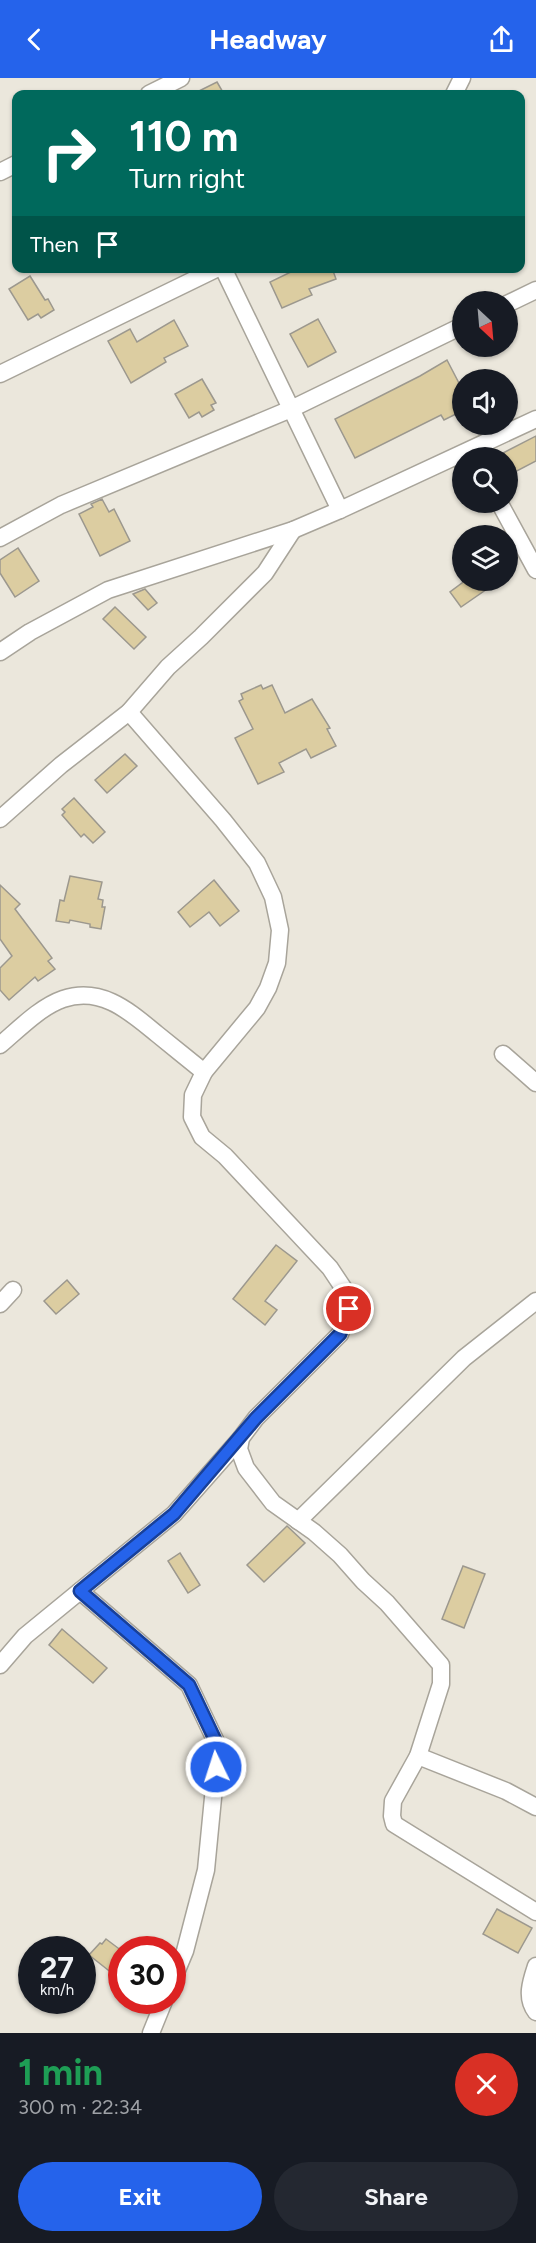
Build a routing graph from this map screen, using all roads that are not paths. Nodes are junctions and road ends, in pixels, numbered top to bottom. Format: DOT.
graph roads {
  1 [pos="181,78"];
  2 [pos="157,90"];
  3 [pos="208,273"];
  4 [pos="225,273"];
  5 [pos="536,290"];
  6 [pos="518,299"];
  7 [pos="452,331"];
  8 [pos="0,374"];
  9 [pos="291,409"];
  10 [pos="536,418"];
  11 [pos="483,447"];
  12 [pos="452,462"];
  13 [pos="340,510"];
  14 [pos="505,513"];
  15 [pos="293,530"];
  16 [pos="0,537"];
  17 [pos="536,570"];
  18 [pos="0,652"];
  19 [pos="129,712"];
  20 [pos="0,819"];
  21 [pos="0,1045"];
  22 [pos="503,1054"];
  23 [pos="204,1072"];
  24 [pos="536,1083"];
  25 [pos="13,1290"];
  26 [pos="536,1301"];
  27 [pos="0,1304"];
  28 [pos="241,1438"];
  29 [pos="298,1521"];
  30 [pos="80,1591"];
  31 [pos="0,1665"];
  32 [pos="418,1756"];
  33 [pos="536,1807"];
  34 [pos="536,1912"];
  35 [pos="186,1947"];
  36 [pos="536,1966"];
  37 [pos="536,2012"];
  38 [pos="159,2014"];
  39 [pos="151,2033"];
  1 -- 2 [label="street"];
  3 -- 8 [label="street"];
  4 -- 9 [label="street"];
  5 -- 6 [label="street"];
  7 -- 9 [label="street"];
  9 -- 13 [label="street"];
  9 -- 16 [label="street"];
  10 -- 11 [label="street"];
  12 -- 13 [label="street"];
  13 -- 15 [label="street"];
  14 -- 17 [label="street"];
  15 -- 18 [label="street"];
  15 -- 19 [label="street"];
  19 -- 20 [label="street"];
  19 -- 23 [label="street"];
  21 -- 23 [label="street"];
  22 -- 24 [label="street"];
  23 -- 28 [label="street"];
  25 -- 27 [label="street"];
  26 -- 29 [label="street"];
  28 -- 29 [label="street"];
  28 -- 30 [label="street"];
  29 -- 32 [label="street"];
  30 -- 31 [label="street"];
  30 -- 35 [label="street"];
  32 -- 33 [label="street"];
  32 -- 34 [label="street"];
  36 -- 37 [label="street"];
  38 -- 39 [label="street"];
}
